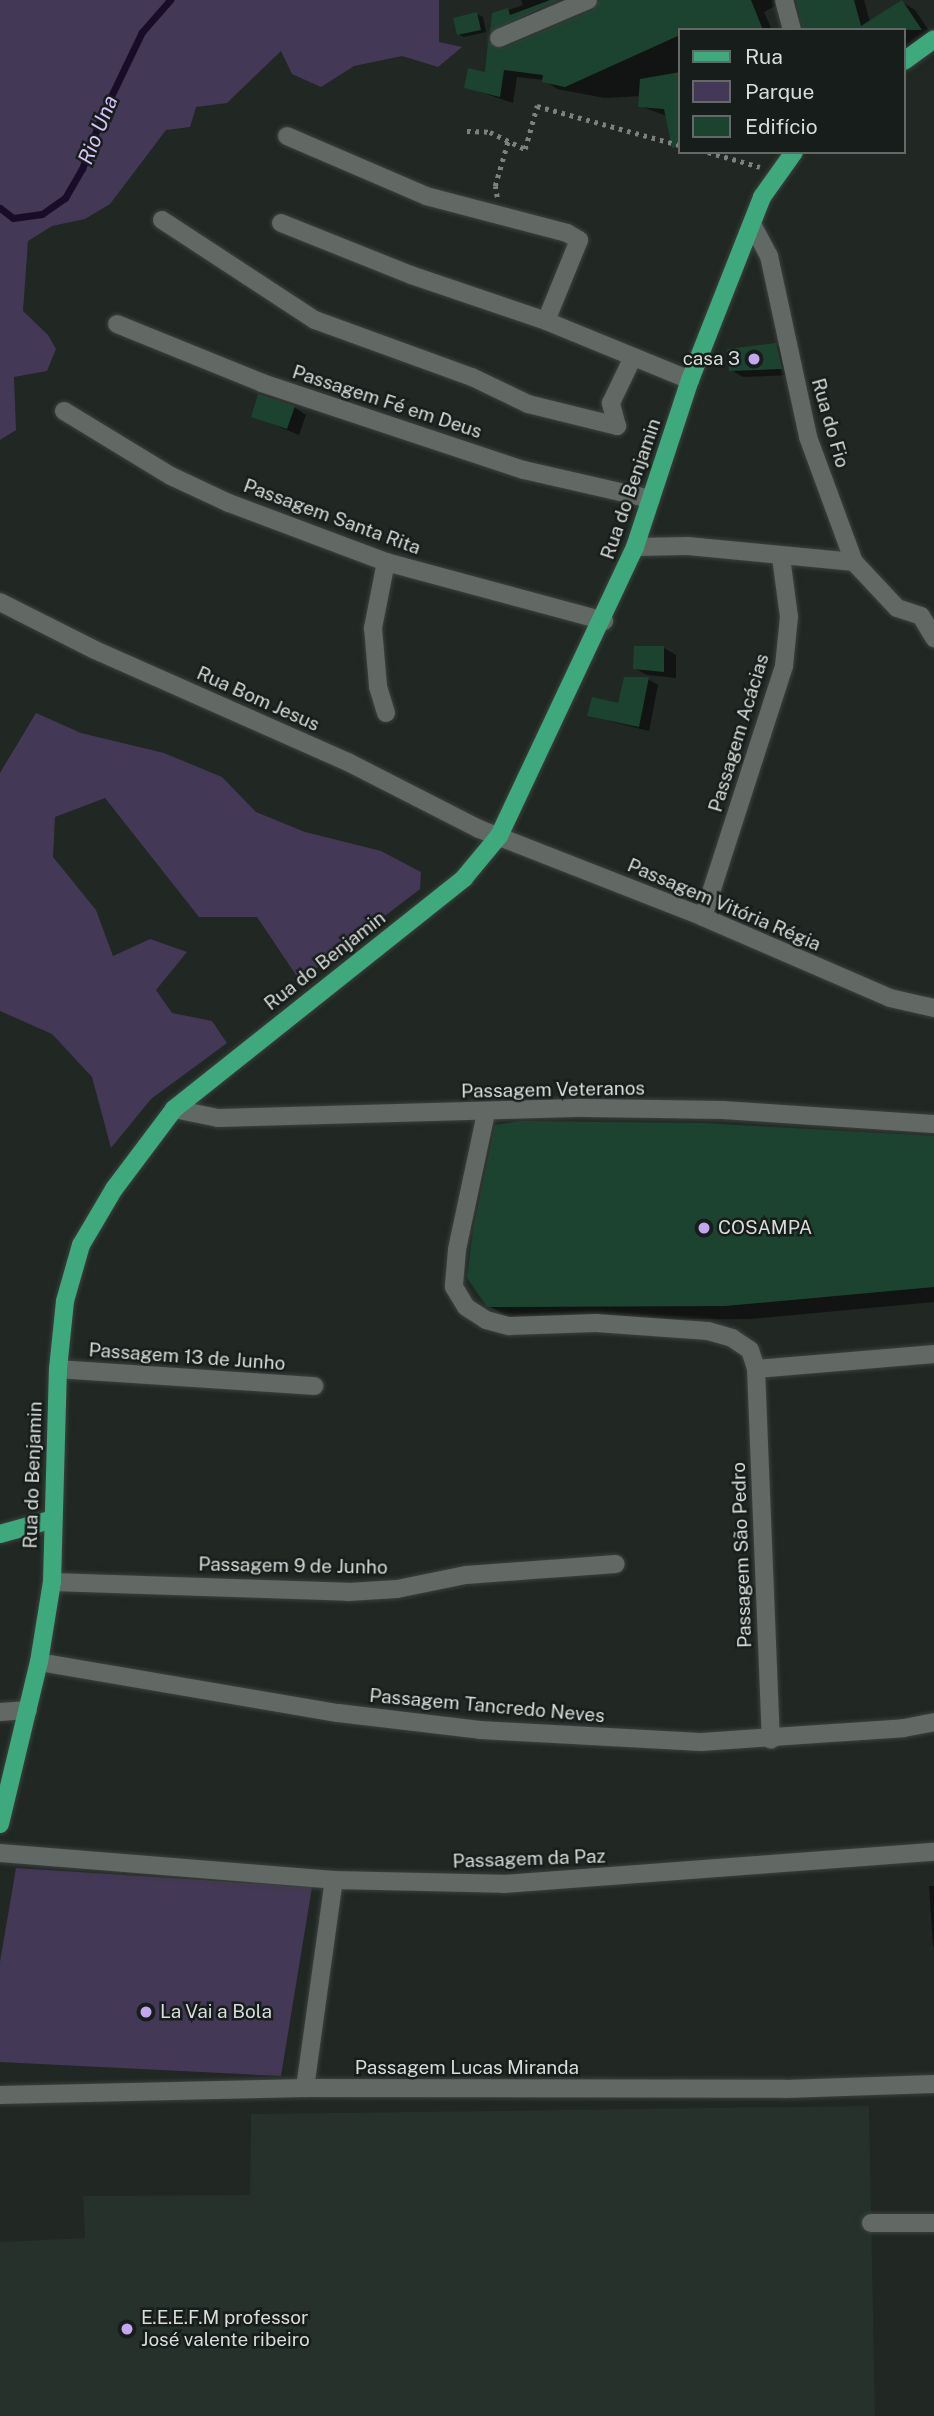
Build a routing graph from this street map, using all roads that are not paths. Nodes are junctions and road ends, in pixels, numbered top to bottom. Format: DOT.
graph roads {
  1 [pos="588,0"];
  2 [pos="784,0"];
  3 [pos="791,28"];
  4 [pos="499,38"];
  5 [pos="934,39"];
  6 [pos="906,60"];
  7 [pos="287,136"];
  8 [pos="792,154"];
  9 [pos="162,220"];
  10 [pos="281,223"];
  11 [pos="752,226"];
  12 [pos="546,321"];
  13 [pos="117,324"];
  14 [pos="632,359"];
  15 [pos="690,380"];
  16 [pos="64,411"];
  17 [pos="651,499"];
  18 [pos="635,547"];
  19 [pos="780,557"];
  20 [pos="386,562"];
  21 [pos="854,562"];
  22 [pos="0,602"];
  23 [pos="604,621"];
  24 [pos="934,638"];
  25 [pos="386,713"];
  26 [pos="499,836"];
  27 [pos="703,917"];
  28 [pos="934,1007"];
  29 [pos="174,1109"];
  30 [pos="486,1113"];
  31 [pos="934,1124"];
  32 [pos="934,1354"];
  33 [pos="58,1369"];
  34 [pos="756,1369"];
  35 [pos="314,1386"];
  36 [pos="50,1520"];
  37 [pos="0,1534"];
  38 [pos="616,1564"];
  39 [pos="52,1582"];
  40 [pos="39,1662"];
  41 [pos="28,1710"];
  42 [pos="0,1712"];
  43 [pos="934,1721"];
  44 [pos="771,1740"];
  45 [pos="0,1824"];
  46 [pos="934,1852"];
  47 [pos="0,1853"];
  48 [pos="334,1881"];
  49 [pos="934,2084"];
  50 [pos="306,2088"];
  51 [pos="0,2095"];
  52 [pos="872,2223"];
  53 [pos="934,2223"];
  1 -- 4 [label="street"];
  2 -- 3 [label="street"];
  5 -- 6 [label="main road"];
  7 -- 12 [label="street"];
  8 -- 11 [label="main road, Rua do Benjamin"];
  9 -- 14 [label="street"];
  10 -- 12 [label="street"];
  11 -- 15 [label="main road, Rua do Benjamin"];
  11 -- 21 [label="street, Rua do Fio"];
  12 -- 14 [label="street"];
  13 -- 17 [label="street, Passagem Fé em Deus"];
  14 -- 15 [label="street"];
  15 -- 17 [label="main road, Rua do Benjamin"];
  16 -- 20 [label="street, Passagem Santa Rita"];
  17 -- 18 [label="main road, Rua do Benjamin"];
  18 -- 19 [label="street"];
  18 -- 23 [label="main road, Rua do Benjamin"];
  19 -- 21 [label="street"];
  19 -- 27 [label="street, Passagem Acácias"];
  20 -- 23 [label="street, Passagem Santa Rita"];
  20 -- 25 [label="street"];
  21 -- 24 [label="street, Rua do Fio"];
  22 -- 26 [label="street, Rua Bom Jesus"];
  23 -- 26 [label="main road, Rua do Benjamin"];
  26 -- 27 [label="street, Passagem Vitória Régia"];
  26 -- 29 [label="main road, Rua do Benjamin"];
  27 -- 28 [label="street, Passagem Vitória Régia"];
  29 -- 30 [label="street, Passagem Veteranos"];
  29 -- 33 [label="main road, Rua do Benjamin"];
  30 -- 31 [label="street, Passagem Veteranos"];
  30 -- 34 [label="street"];
  32 -- 34 [label="street"];
  33 -- 35 [label="street, Passagem 13 de Junho"];
  33 -- 36 [label="main road, Rua do Benjamin"];
  34 -- 44 [label="street, Passagem São Pedro"];
  36 -- 37 [label="main road"];
  36 -- 39 [label="main road, Rua do Benjamin"];
  38 -- 39 [label="street, Passagem 9 de Junho"];
  39 -- 40 [label="main road, Rua do Benjamin"];
  40 -- 41 [label="main road, Rua do Benjamin"];
  40 -- 44 [label="street, Passagem Tancredo Neves"];
  41 -- 42 [label="street"];
  41 -- 45 [label="main road, Rua do Benjamin"];
  43 -- 44 [label="street, Passagem Tancredo Neves"];
  46 -- 48 [label="street, Passagem da Paz"];
  47 -- 48 [label="street, Passagem da Paz"];
  48 -- 50 [label="street"];
  49 -- 50 [label="street, Passagem Lucas Miranda"];
  50 -- 51 [label="street, Passagem Lucas Miranda"];
  52 -- 53 [label="street"];
}
